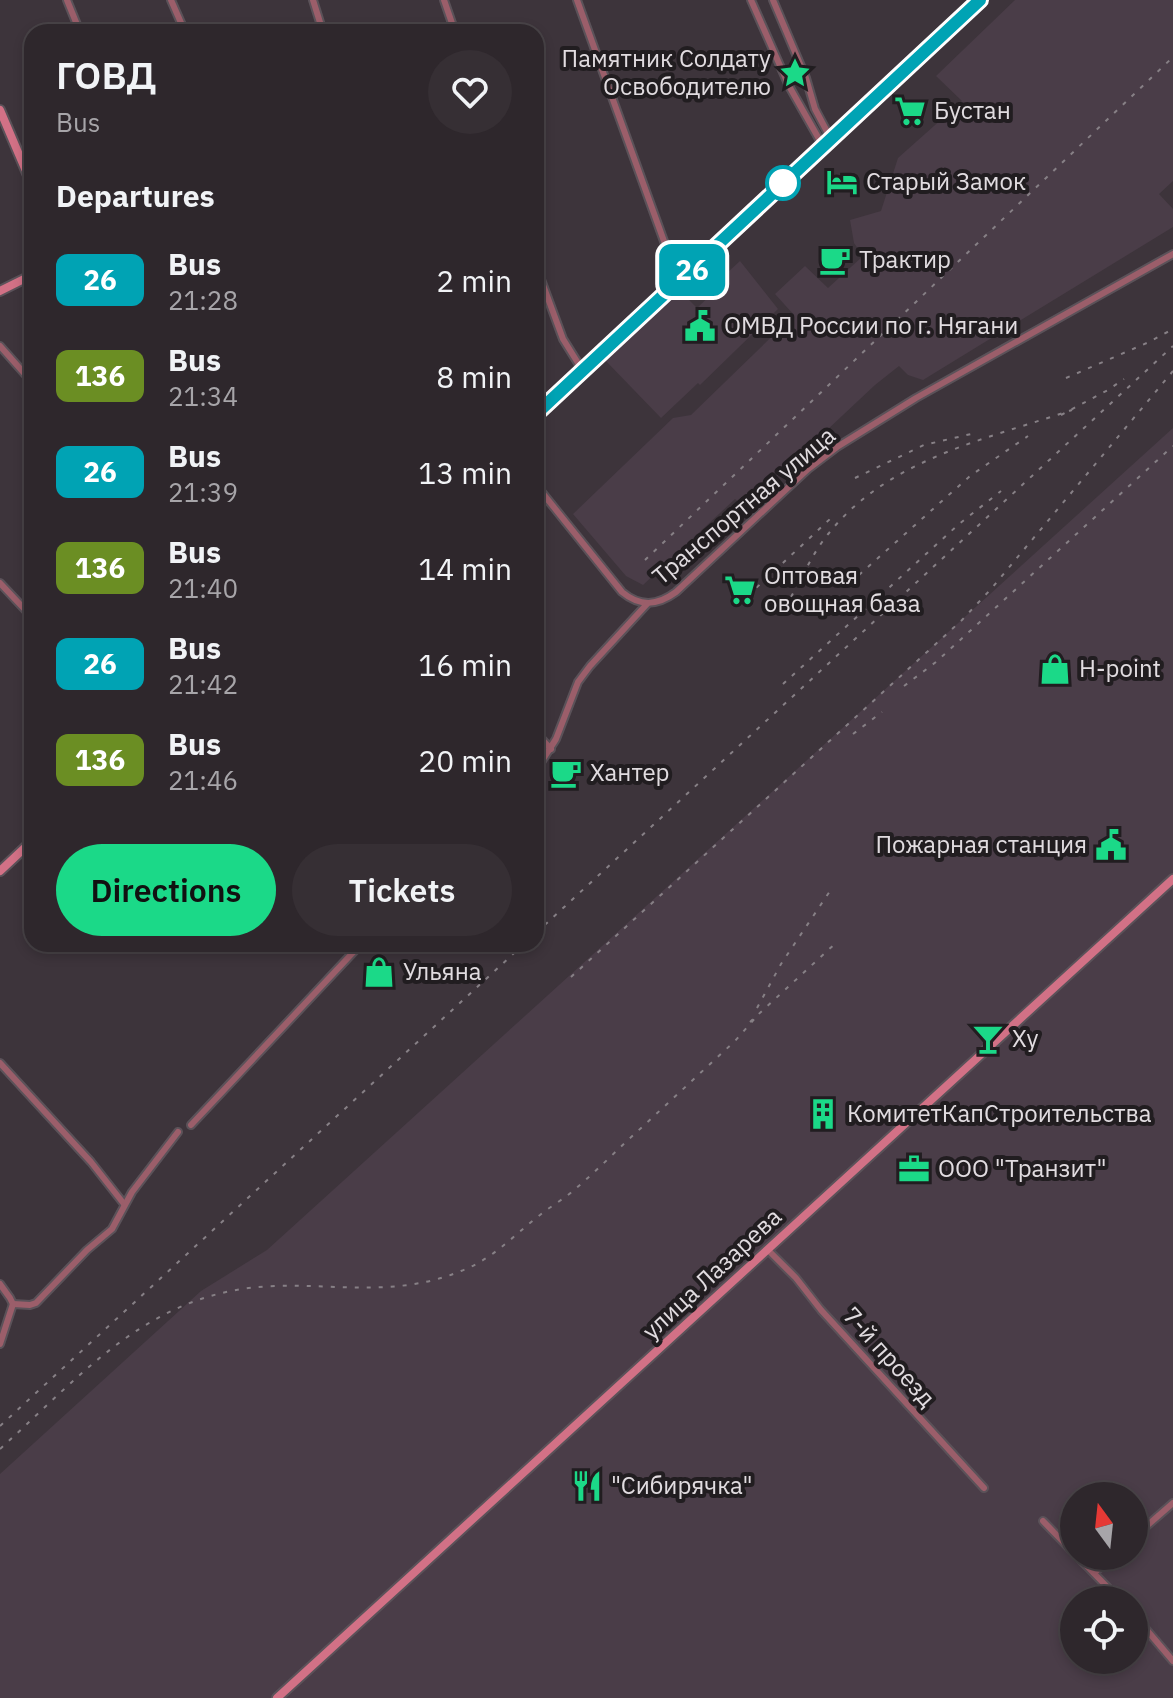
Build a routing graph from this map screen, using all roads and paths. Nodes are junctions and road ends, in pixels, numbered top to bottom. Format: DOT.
graph roads {
  1 [pos="67,0"];
  2 [pos="171,0"];
  3 [pos="313,0"];
  4 [pos="444,0"];
  5 [pos="577,0"];
  6 [pos="751,0"];
  7 [pos="773,0"];
  8 [pos="980,0"];
  9 [pos="77,24"];
  10 [pos="182,24"];
  11 [pos="320,24"];
  12 [pos="452,24"];
  13 [pos="806,78"];
  14 [pos="789,86"];
  15 [pos="0,110"];
  16 [pos="827,142"];
  17 [pos="24,166"];
  18 [pos="1173,254"];
  19 [pos="683,278"];
  20 [pos="24,279"];
  21 [pos="544,287"];
  22 [pos="0,291"];
  23 [pos="0,346"];
  24 [pos="583,371"];
  25 [pos="24,373"];
  26 [pos="544,407"];
  27 [pos="544,495"];
  28 [pos="0,583"];
  29 [pos="647,604"];
  30 [pos="24,608"];
  31 [pos="544,742"];
  32 [pos="551,749"];
  33 [pos="544,759"];
  34 [pos="24,848"];
  35 [pos="0,871"];
  36 [pos="1173,879"];
  37 [pos="354,952"];
  38 [pos="0,1063"];
  39 [pos="191,1125"];
  40 [pos="178,1132"];
  41 [pos="124,1204"];
  42 [pos="768,1250"];
  43 [pos="0,1284"];
  44 [pos="13,1304"];
  45 [pos="0,1344"];
  46 [pos="984,1488"];
  47 [pos="1173,1503"];
  48 [pos="1043,1521"];
  49 [pos="1148,1525"];
  50 [pos="1060,1539"];
  51 [pos="1091,1570"];
  52 [pos="1097,1570"];
  53 [pos="1094,1573"];
  54 [pos="1107,1586"];
  55 [pos="1148,1632"];
  56 [pos="1173,1661"];
  57 [pos="277,1698"];
  1 -- 9 [label="street"];
  2 -- 10 [label="street"];
  3 -- 11 [label="street"];
  4 -- 12 [label="street"];
  5 -- 19 [label="street"];
  6 -- 14 [label="street"];
  7 -- 13 [label="street"];
  8 -- 16 [label="main road"];
  13 -- 14 [label="street"];
  13 -- 16 [label="street"];
  14 -- 16 [label="street"];
  15 -- 17 [label="main road"];
  16 -- 19 [label="main road"];
  18 -- 29 [label="street, Транспортная улица"];
  19 -- 24 [label="main road"];
  20 -- 22 [label="main road"];
  21 -- 24 [label="street"];
  23 -- 25 [label="street"];
  24 -- 26 [label="main road"];
  27 -- 29 [label="street, Транспортная улица"];
  28 -- 30 [label="street"];
  29 -- 32 [label="street"];
  31 -- 32 [label="street"];
  32 -- 33 [label="street"];
  34 -- 35 [label="main road"];
  36 -- 42 [label="main road, улица Лазарева"];
  37 -- 39 [label="street"];
  38 -- 41 [label="street"];
  40 -- 41 [label="street"];
  41 -- 44 [label="street"];
  42 -- 46 [label="street, 7-й проезд"];
  42 -- 57 [label="main road, улица Лазарева"];
  43 -- 44 [label="street"];
  44 -- 45 [label="street"];
  47 -- 49 [label="street"];
  48 -- 50 [label="street"];
  51 -- 53 [label="street"];
  52 -- 53 [label="street"];
  53 -- 54 [label="street"];
  55 -- 56 [label="street"];
}
